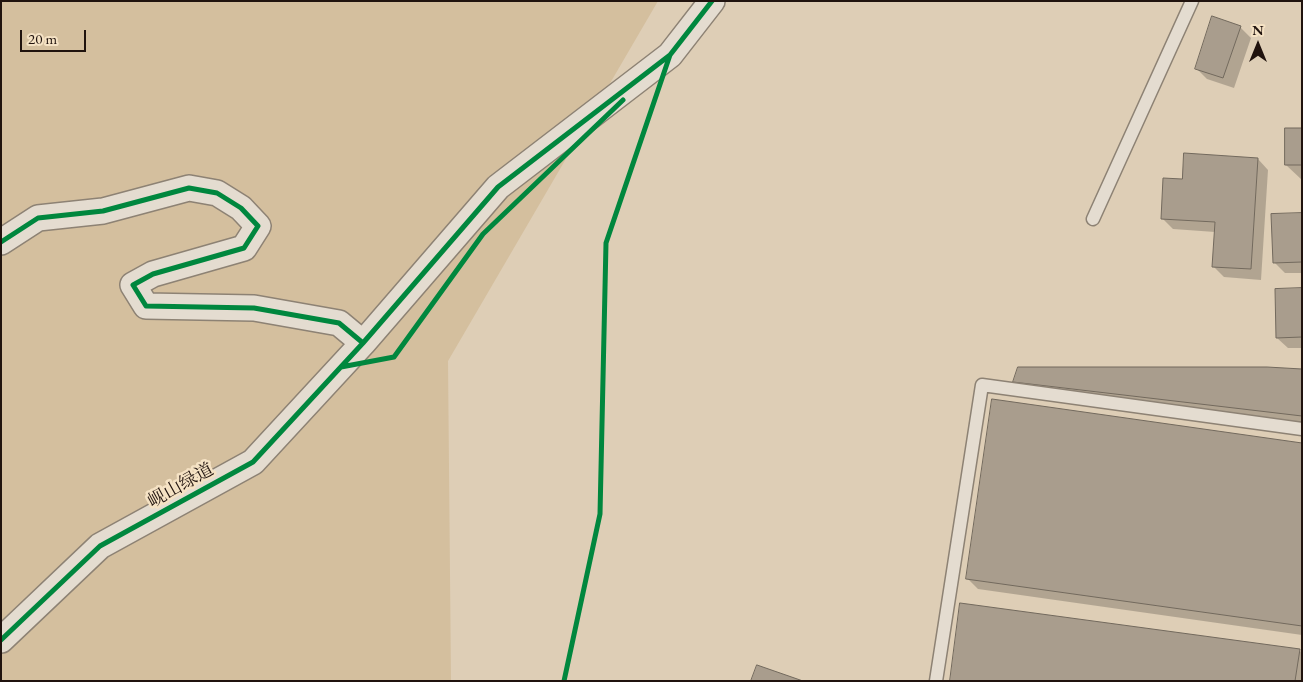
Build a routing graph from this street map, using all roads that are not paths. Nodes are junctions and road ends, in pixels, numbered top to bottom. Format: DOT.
graph roads {
  1 [pos="712,1"];
  2 [pos="1192,1"];
  3 [pos="1093,219"];
  4 [pos="1,242"];
  5 [pos="363,343"];
  6 [pos="1302,429"];
  7 [pos="1,640"];
  8 [pos="936,681"];
  1 -- 5 [label="street, 岘山绿道"];
  2 -- 3 [label="lane"];
  4 -- 5 [label="street"];
  5 -- 7 [label="street, 岘山绿道"];
  6 -- 8 [label="lane"];
}
